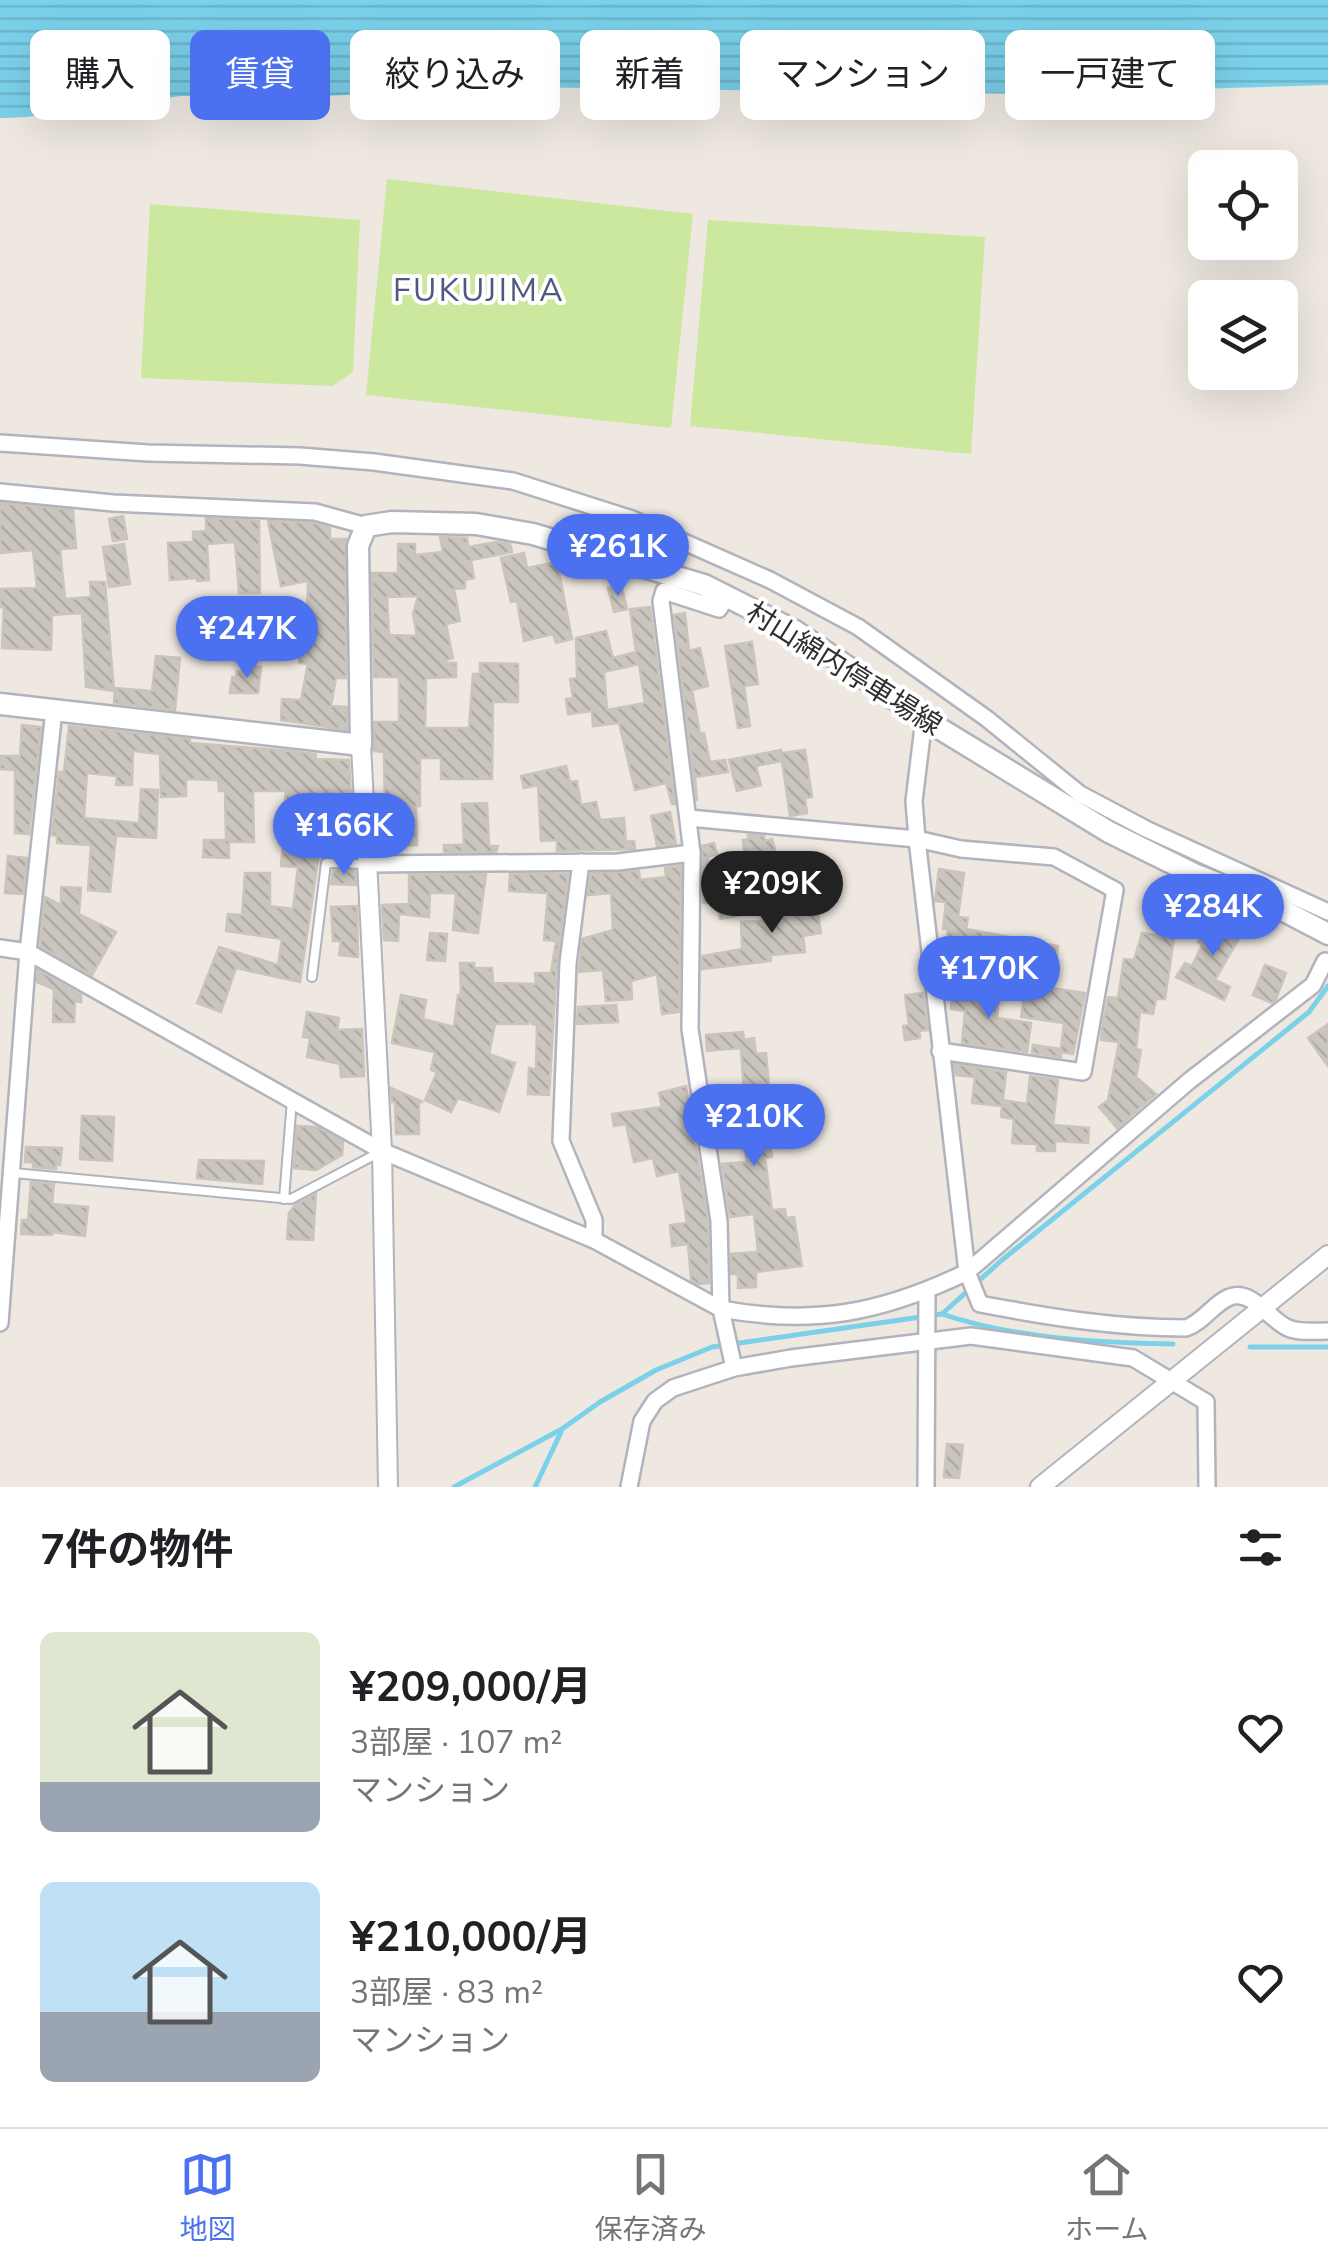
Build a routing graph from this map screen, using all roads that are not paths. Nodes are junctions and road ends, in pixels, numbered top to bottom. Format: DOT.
graph roads {
  1 [pos="0,443"];
  2 [pos="0,492"];
  3 [pos="366,526"];
  4 [pos="727,596"];
  5 [pos="0,704"];
  6 [pos="54,710"];
  7 [pos="924,719"];
  8 [pos="361,745"];
  9 [pos="689,818"];
  10 [pos="916,839"];
  11 [pos="692,853"];
  12 [pos="580,862"];
  13 [pos="366,864"];
  14 [pos="1328,912"];
  15 [pos="1328,934"];
  16 [pos="0,948"];
  17 [pos="28,952"];
  18 [pos="1325,961"];
  19 [pos="312,977"];
  20 [pos="940,1051"];
  21 [pos="292,1100"];
  22 [pos="382,1151"];
  23 [pos="14,1173"];
  24 [pos="284,1199"];
  25 [pos="594,1240"];
  26 [pos="1328,1255"];
  27 [pos="968,1275"];
  28 [pos="928,1297"];
  29 [pos="720,1309"];
  30 [pos="1263,1309"];
  31 [pos="0,1323"];
  32 [pos="1328,1331"];
  33 [pos="928,1336"];
  34 [pos="732,1363"];
  35 [pos="1170,1382"];
  36 [pos="388,1487"];
  37 [pos="628,1487"];
  38 [pos="926,1487"];
  39 [pos="1040,1487"];
  40 [pos="1207,1487"];
  1 -- 14 [label="street"];
  2 -- 3 [label="street"];
  3 -- 4 [label="main road, 村山綿内停車場線"];
  3 -- 8 [label="main road"];
  4 -- 7 [label="main road, 村山綿内停車場線"];
  4 -- 9 [label="street"];
  5 -- 6 [label="main road"];
  6 -- 8 [label="main road"];
  6 -- 17 [label="street"];
  7 -- 10 [label="street"];
  7 -- 15 [label="main road, 村山綿内停車場線"];
  8 -- 13 [label="street"];
  9 -- 10 [label="street"];
  9 -- 11 [label="street"];
  10 -- 20 [label="street"];
  10 -- 20 [label="street"];
  11 -- 12 [label="street"];
  11 -- 29 [label="street"];
  12 -- 13 [label="street"];
  12 -- 25 [label="street"];
  13 -- 19 [label="lane"];
  13 -- 22 [label="street"];
  16 -- 17 [label="street"];
  17 -- 21 [label="street"];
  17 -- 23 [label="street"];
  18 -- 27 [label="street"];
  20 -- 27 [label="street"];
  21 -- 22 [label="street"];
  21 -- 24 [label="lane"];
  22 -- 24 [label="lane"];
  22 -- 25 [label="street"];
  22 -- 36 [label="street"];
  23 -- 24 [label="lane"];
  23 -- 31 [label="street"];
  25 -- 29 [label="street"];
  26 -- 30 [label="street"];
  27 -- 28 [label="street"];
  27 -- 30 [label="street"];
  28 -- 29 [label="street"];
  28 -- 33 [label="street"];
  29 -- 34 [label="street"];
  30 -- 32 [label="street"];
  30 -- 35 [label="street"];
  33 -- 34 [label="street"];
  33 -- 35 [label="street"];
  33 -- 38 [label="street"];
  34 -- 37 [label="street"];
  35 -- 39 [label="street"];
  35 -- 40 [label="street"];
}
